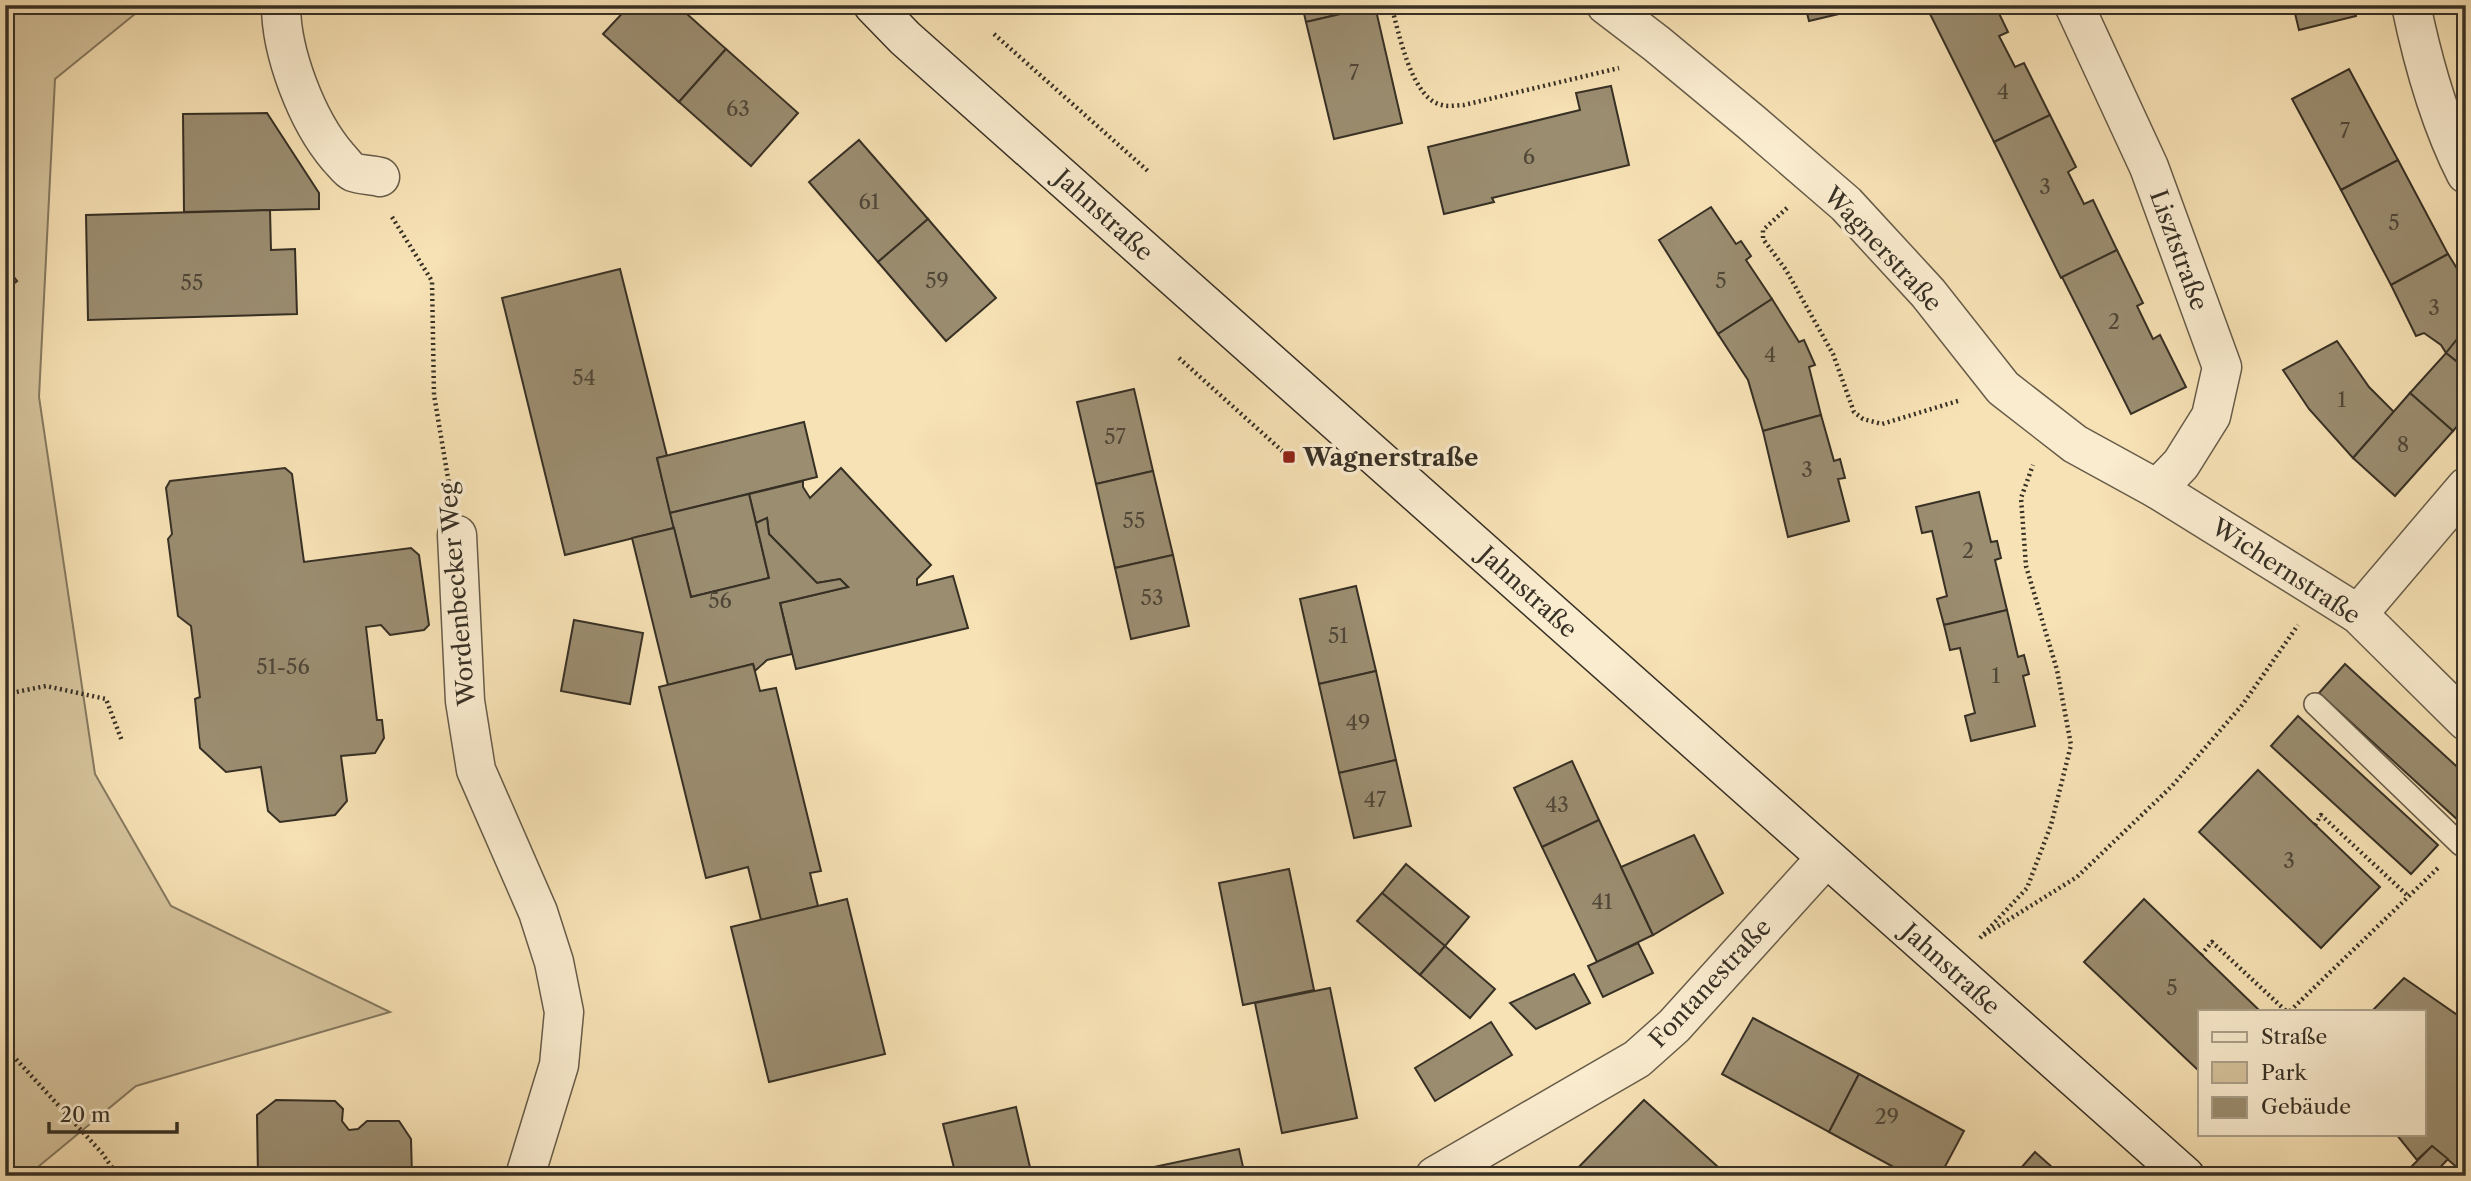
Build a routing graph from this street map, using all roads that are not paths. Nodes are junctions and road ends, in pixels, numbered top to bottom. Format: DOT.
graph roads {
  1 [pos="281,5"];
  2 [pos="873,5"];
  3 [pos="1606,5"];
  4 [pos="2074,5"];
  5 [pos="2411,5"];
  6 [pos="2466,174"];
  7 [pos="380,177"];
  8 [pos="2466,487"];
  9 [pos="2157,489"];
  10 [pos="457,535"];
  11 [pos="2358,614"];
  12 [pos="2315,704"];
  13 [pos="2466,721"];
  14 [pos="2464,843"];
  15 [pos="1826,858"];
  16 [pos="525,1176"];
  17 [pos="1435,1176"];
  18 [pos="2185,1176"];
  1 -- 7 [label="street"];
  2 -- 15 [label="street, Jahnstraße"];
  3 -- 9 [label="street, Wagnerstraße"];
  4 -- 9 [label="street, Lisztstraße"];
  5 -- 6 [label="street"];
  8 -- 11 [label="street"];
  9 -- 11 [label="street, Wichernstraße"];
  10 -- 16 [label="street, Wordenbecker Weg"];
  11 -- 13 [label="street, Wichernstraße"];
  12 -- 14 [label="lane"];
  15 -- 17 [label="street, Fontanestraße"];
  15 -- 18 [label="street, Jahnstraße"];
}
